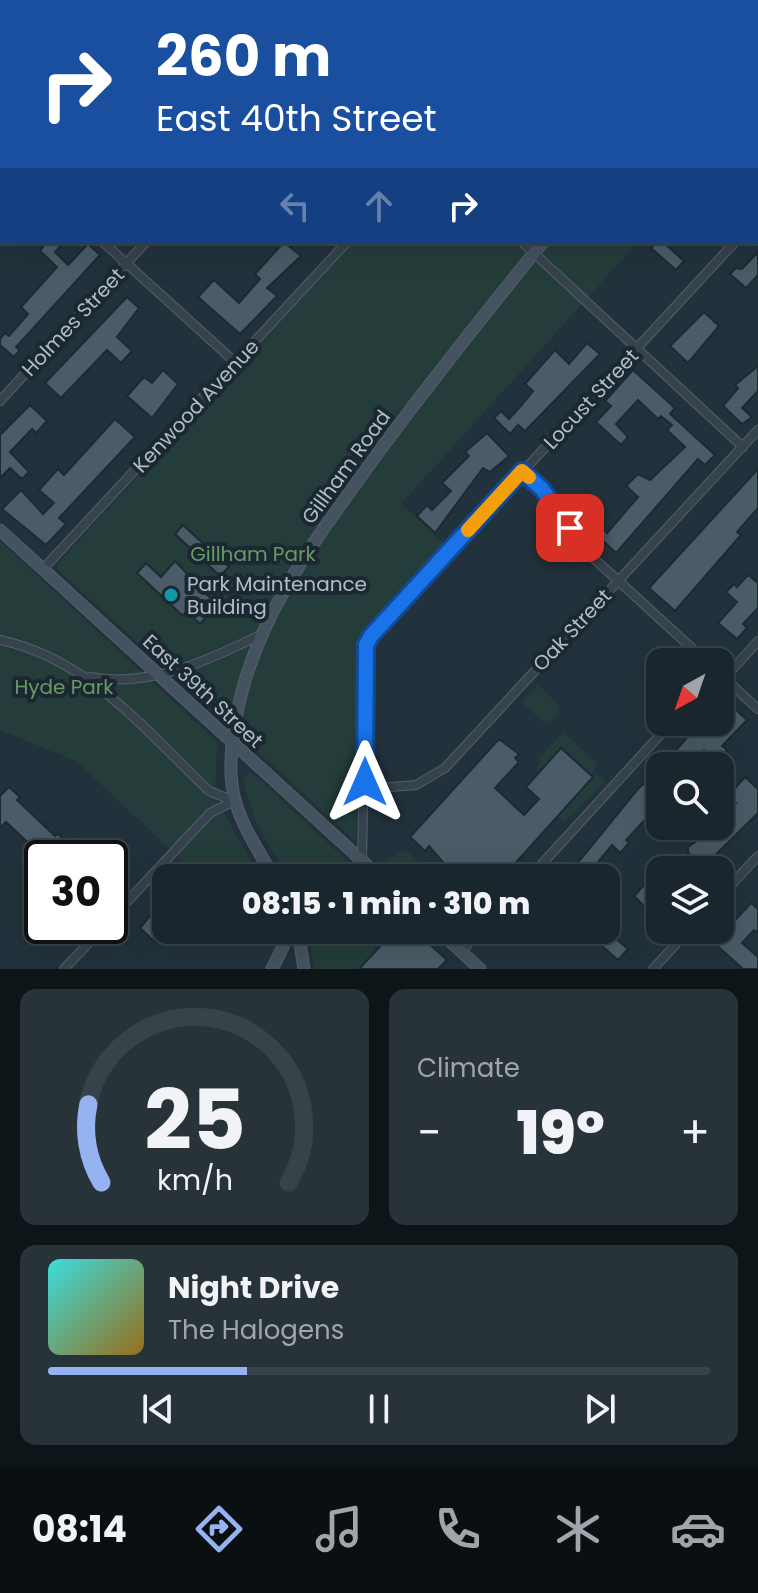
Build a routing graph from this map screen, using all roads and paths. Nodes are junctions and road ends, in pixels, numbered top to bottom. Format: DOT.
graph roads {
  1 [pos="105,244"];
  2 [pos="144,244"];
  3 [pos="345,244"];
  4 [pos="524,244"];
  5 [pos="541,244"];
  6 [pos="733,244"];
  7 [pos="532,255"];
  8 [pos="127,263"];
  9 [pos="637,349"];
  10 [pos="236,363"];
  11 [pos="0,401"];
  12 [pos="758,430"];
  13 [pos="743,447"];
  14 [pos="522,471"];
  15 [pos="0,530"];
  16 [pos="43,569"];
  17 [pos="618,581"];
  18 [pos="260,635"];
  19 [pos="0,640"];
  20 [pos="758,641"];
  21 [pos="692,648"];
  22 [pos="734,668"];
  23 [pos="159,674"];
  24 [pos="89,677"];
  25 [pos="734,688"];
  26 [pos="758,709"];
  27 [pos="659,736"];
  28 [pos="232,743"];
  29 [pos="365,789"];
  30 [pos="234,801"];
  31 [pos="758,856"];
  32 [pos="362,860"];
  33 [pos="267,864"];
  34 [pos="366,864"];
  35 [pos="542,864"];
  36 [pos="734,882"];
  37 [pos="128,901"];
  38 [pos="88,944"];
  39 [pos="284,944"];
  40 [pos="300,944"];
  41 [pos="453,944"];
  42 [pos="468,944"];
  43 [pos="676,944"];
  44 [pos="461,952"];
  45 [pos="64,969"];
  46 [pos="272,969"];
  47 [pos="304,969"];
  48 [pos="480,969"];
  49 [pos="653,969"];
  1 -- 8 [label="street"];
  2 -- 8 [label="street, Holmes Street"];
  3 -- 10 [label="street, Kenwood Avenue"];
  4 -- 7 [label="street"];
  5 -- 7 [label="main road, Gillham Road"];
  6 -- 9 [label="street, Locust Street"];
  7 -- 9 [label="street"];
  7 -- 18 [label="main road, Gillham Road"];
  8 -- 10 [label="street"];
  8 -- 11 [label="street, Holmes Street"];
  9 -- 13 [label="street"];
  9 -- 14 [label="street, Locust Street"];
  10 -- 16 [label="street, Kenwood Avenue"];
  12 -- 13 [label="street, Oak Street"];
  13 -- 17 [label="street, Oak Street"];
  14 -- 17 [label="street"];
  14 -- 29 [label="street, Locust Street"];
  15 -- 16 [label="main road, East 39th Street"];
  16 -- 23 [label="main road, East 39th Street"];
  17 -- 21 [label="street"];
  17 -- 29 [label="street, Oak Street"];
  18 -- 23 [label="street"];
  18 -- 28 [label="main road, Gillham Road"];
  19 -- 24 [label="street"];
  20 -- 22 [label="street"];
  23 -- 24 [label="street"];
  23 -- 28 [label="main road, East 39th Street"];
  24 -- 30 [label="street"];
  25 -- 26 [label="street"];
  27 -- 35 [label="street"];
  28 -- 30 [label="main road, Gillham Road"];
  28 -- 32 [label="main road, East 39th Street"];
  29 -- 32 [label="street, Locust Street"];
  30 -- 33 [label="main road, Gillham Road"];
  30 -- 37 [label="street"];
  31 -- 36 [label="street"];
  32 -- 34 [label="main road, East 39th Street"];
  38 -- 45 [label="street"];
  39 -- 46 [label="main road"];
  40 -- 47 [label="main road"];
  41 -- 44 [label="main road"];
  42 -- 44 [label="street"];
  43 -- 49 [label="street"];
  44 -- 48 [label="main road"];
}
